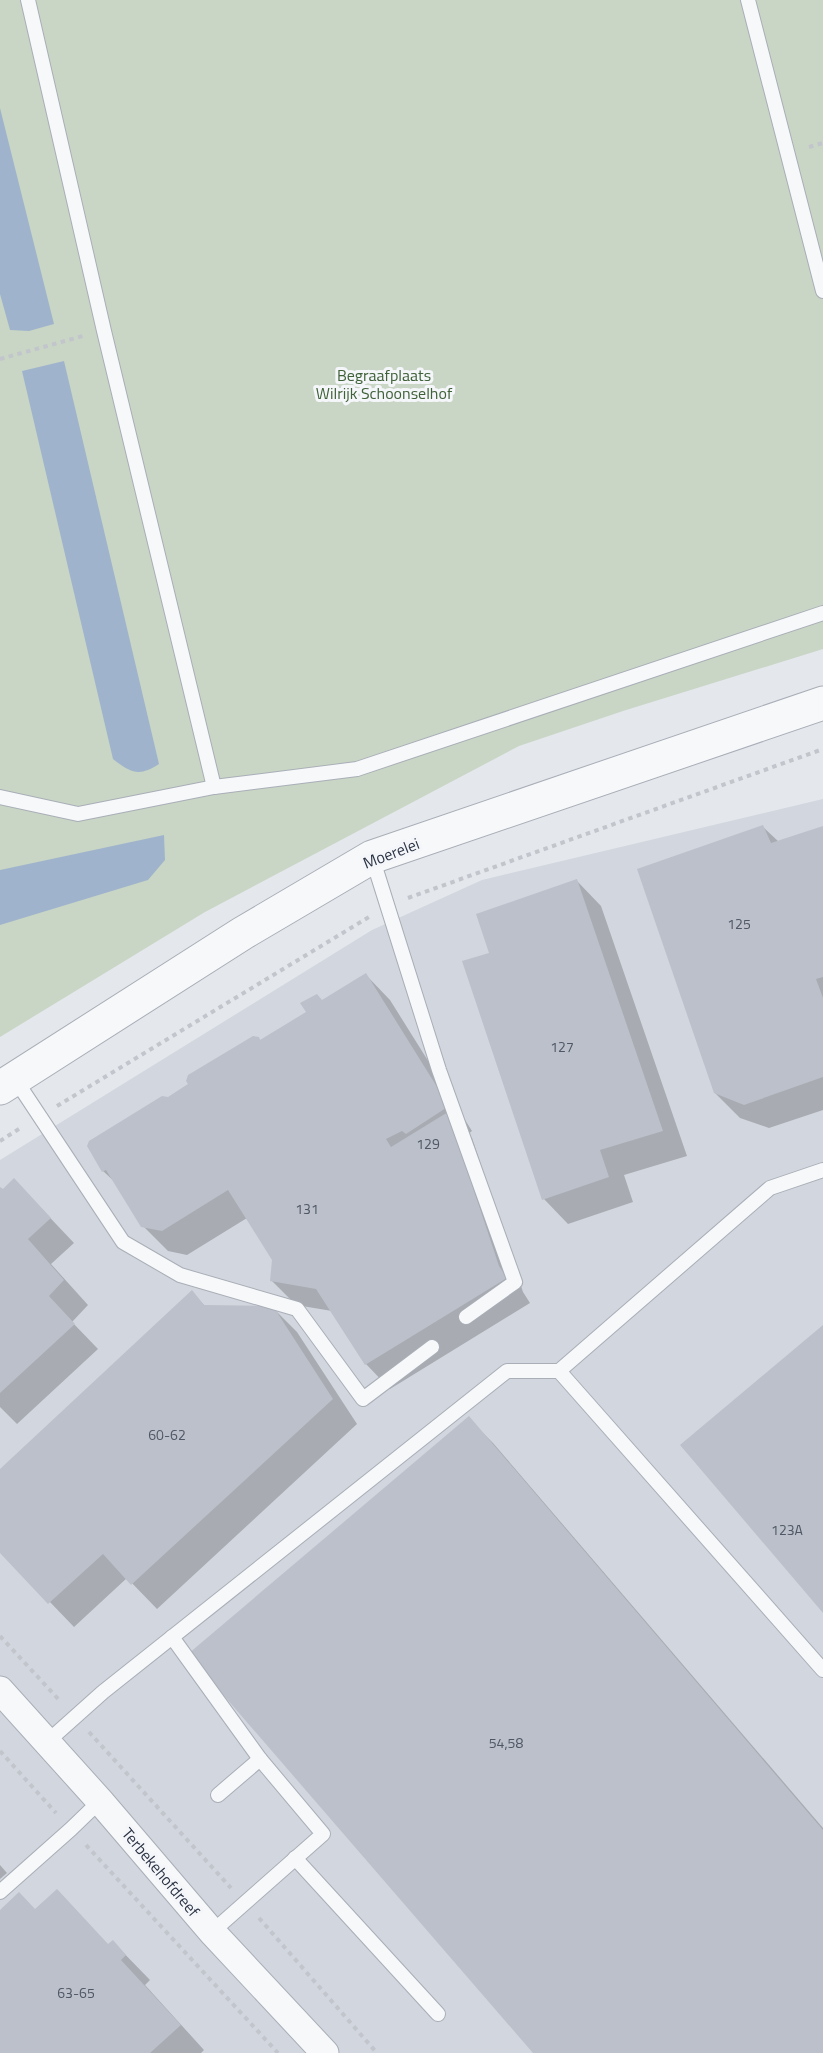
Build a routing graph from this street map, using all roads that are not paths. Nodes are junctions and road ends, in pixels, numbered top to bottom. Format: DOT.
graph roads {
  1 [pos="28,0"];
  2 [pos="748,0"];
  3 [pos="823,291"];
  4 [pos="823,613"];
  5 [pos="823,703"];
  6 [pos="214,787"];
  7 [pos="0,797"];
  8 [pos="372,857"];
  9 [pos="7,1084"];
  10 [pos="823,1170"];
  11 [pos="466,1317"];
  12 [pos="432,1347"];
  13 [pos="559,1371"];
  14 [pos="172,1637"];
  15 [pos="823,1670"];
  16 [pos="0,1690"];
  17 [pos="47,1742"];
  18 [pos="260,1759"];
  19 [pos="218,1795"];
  20 [pos="100,1800"];
  21 [pos="295,1858"];
  22 [pos="0,1892"];
  23 [pos="213,1932"];
  24 [pos="438,2014"];
  25 [pos="325,2053"];
  1 -- 6 [label="lane"];
  2 -- 3 [label="lane"];
  4 -- 6 [label="lane"];
  5 -- 8 [label="street, Moerelei"];
  6 -- 7 [label="lane"];
  8 -- 9 [label="street, Moerelei"];
  8 -- 11 [label="lane"];
  9 -- 12 [label="lane"];
  10 -- 13 [label="lane"];
  13 -- 14 [label="lane"];
  13 -- 15 [label="lane"];
  14 -- 17 [label="lane"];
  14 -- 18 [label="lane"];
  16 -- 17 [label="street, Terbekehofdreef"];
  17 -- 20 [label="street, Terbekehofdreef"];
  18 -- 19 [label="lane"];
  18 -- 21 [label="lane"];
  20 -- 22 [label="lane"];
  20 -- 23 [label="street, Terbekehofdreef"];
  21 -- 23 [label="lane"];
  21 -- 24 [label="lane"];
  23 -- 25 [label="street, Terbekehofdreef"];
}
